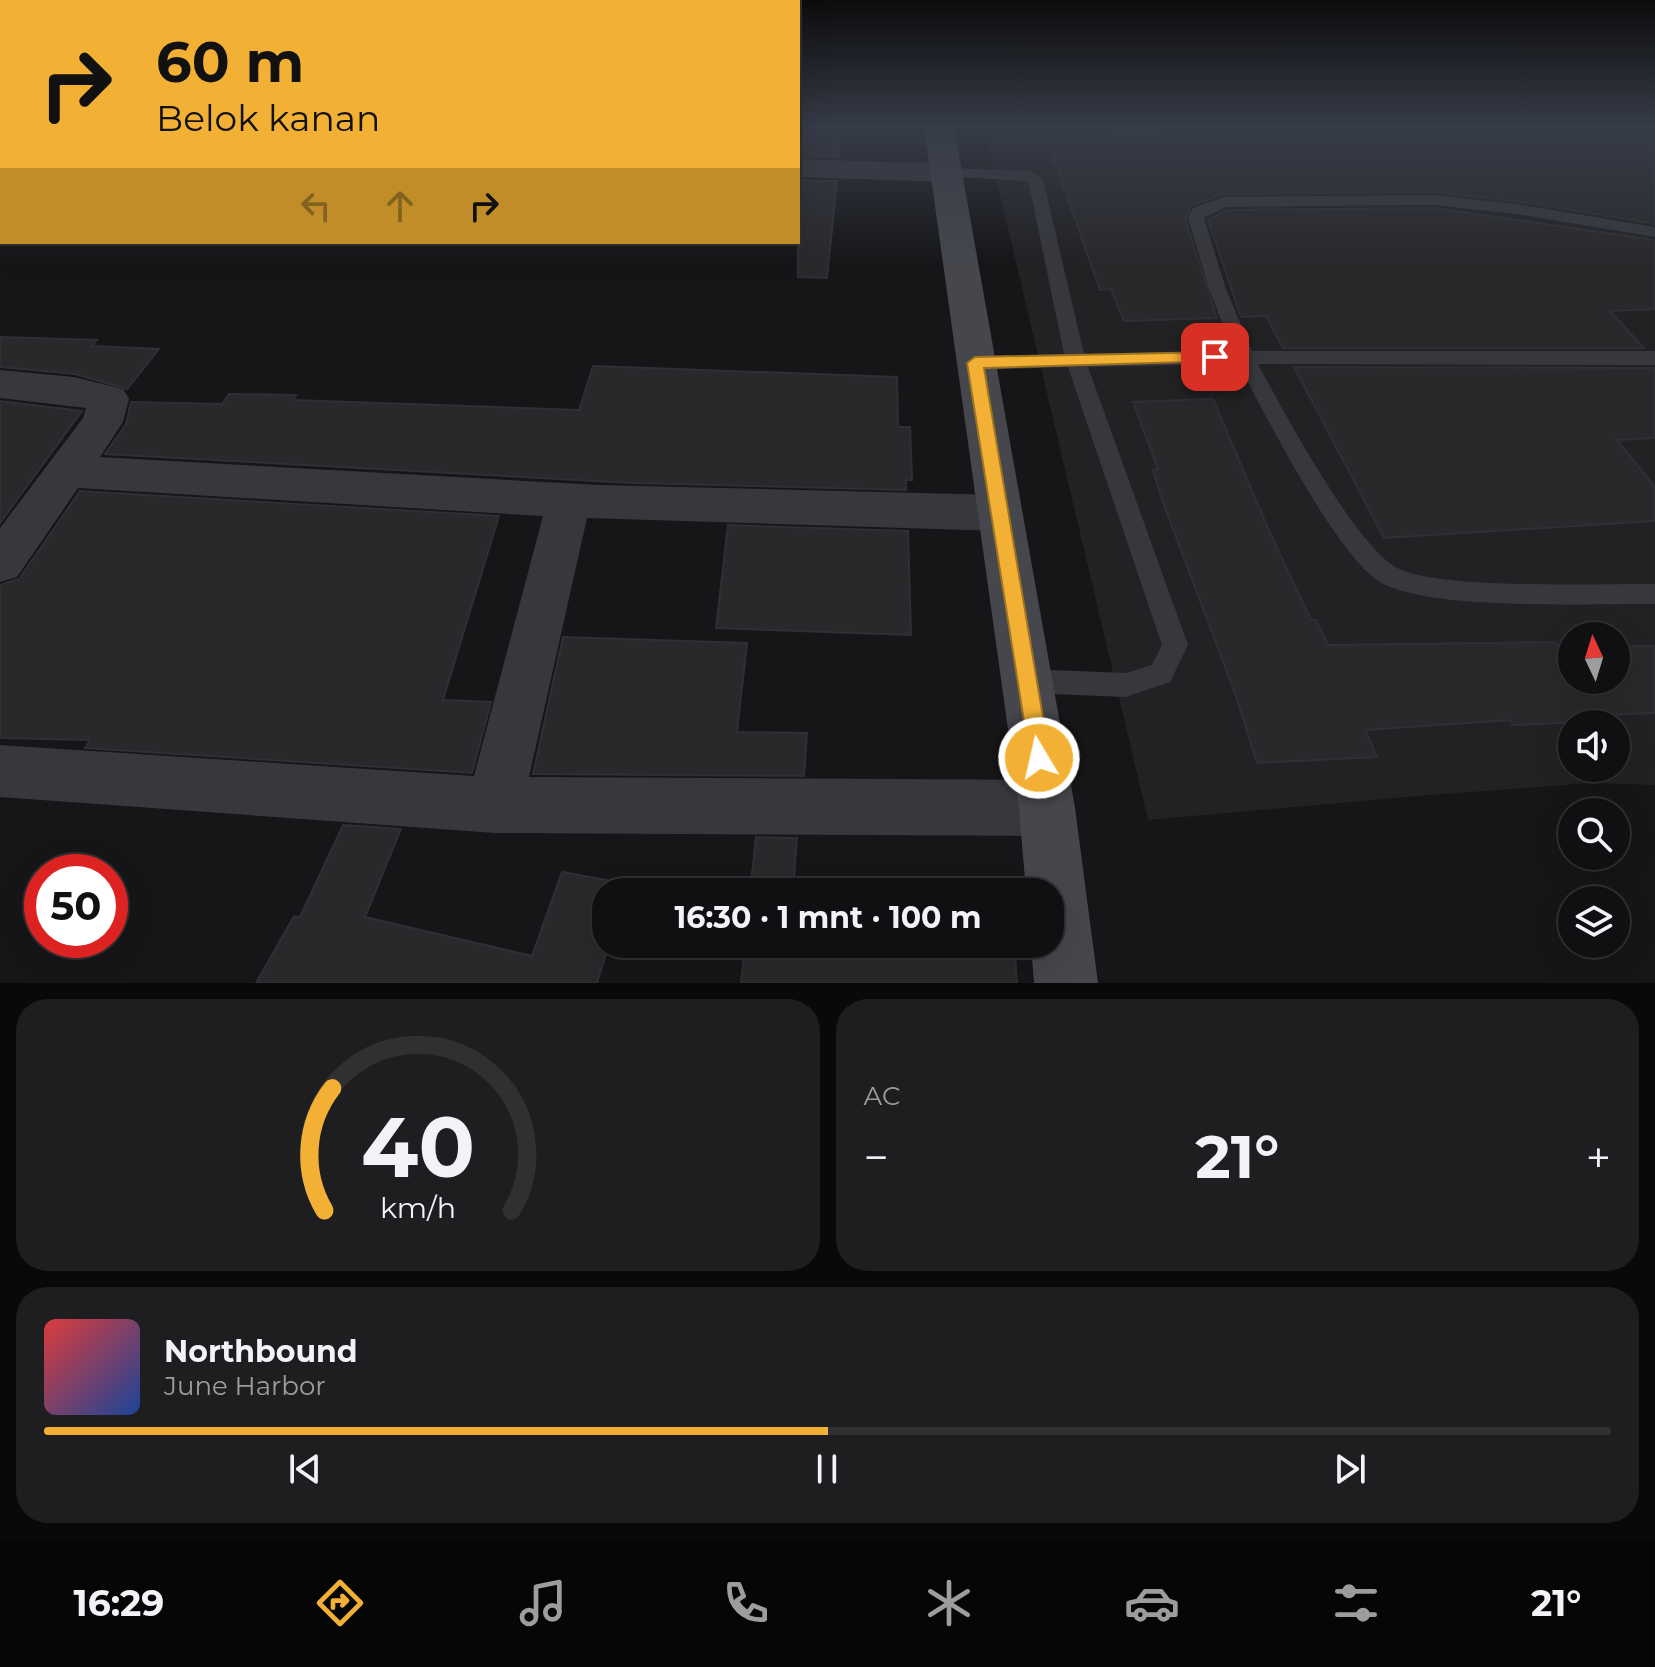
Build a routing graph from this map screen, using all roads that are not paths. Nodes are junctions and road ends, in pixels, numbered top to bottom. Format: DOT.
graph roads {
  1 [pos="942,173"];
  2 [pos="946,173"];
  3 [pos="1655,232"];
  4 [pos="1245,357"];
  5 [pos="1655,358"];
  6 [pos="1075,359"];
  7 [pos="975,363"];
  8 [pos="0,384"];
  9 [pos="68,471"];
  10 [pos="569,500"];
  11 [pos="1000,513"];
  12 [pos="0,563"];
  13 [pos="1655,594"];
  14 [pos="1026,681"];
  15 [pos="0,771"];
  16 [pos="495,805"];
  17 [pos="1047,808"];
  18 [pos="1066,983"];
  1 -- 2 [label="street"];
  2 -- 6 [label="lane"];
  2 -- 7 [label="main road"];
  3 -- 4 [label="lane"];
  4 -- 5 [label="lane"];
  4 -- 6 [label="lane"];
  4 -- 13 [label="lane"];
  6 -- 7 [label="lane"];
  6 -- 14 [label="lane"];
  7 -- 11 [label="main road"];
  8 -- 9 [label="street"];
  9 -- 10 [label="street"];
  9 -- 12 [label="street"];
  10 -- 11 [label="street"];
  10 -- 16 [label="street"];
  11 -- 14 [label="main road"];
  14 -- 17 [label="main road"];
  15 -- 16 [label="street"];
  16 -- 17 [label="street"];
  17 -- 18 [label="main road"];
}
